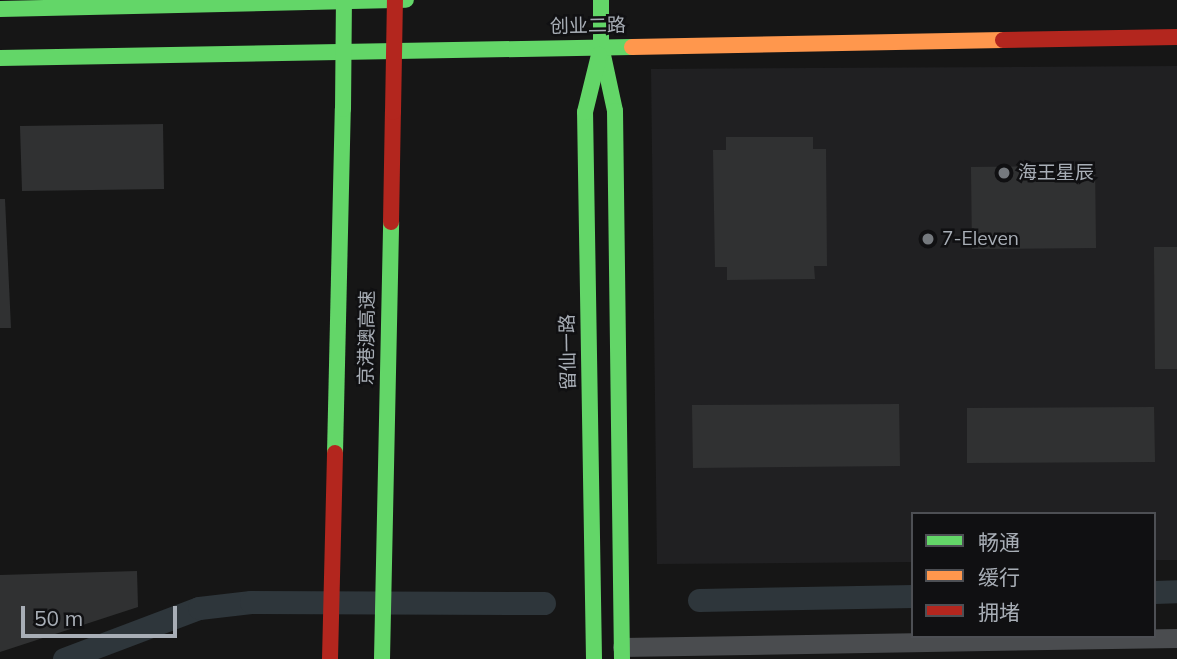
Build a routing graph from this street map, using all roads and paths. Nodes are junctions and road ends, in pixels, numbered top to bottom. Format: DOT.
graph roads {
  1 [pos="344,0"];
  2 [pos="394,0"];
  3 [pos="406,0"];
  4 [pos="601,0"];
  5 [pos="0,9"];
  6 [pos="1177,37"];
  7 [pos="601,46"];
  8 [pos="0,58"];
  9 [pos="1177,638"];
  10 [pos="622,653"];
  11 [pos="330,659"];
  12 [pos="382,659"];
  13 [pos="594,659"];
  1 -- 11 [label="main road, 京港澳高速, bridge"];
  2 -- 12 [label="main road, 京港澳高速, bridge"];
  3 -- 5 [label="main road"];
  4 -- 7 [label="main road, 留仙一路"];
  6 -- 7 [label="main road, 创业二路"];
  7 -- 8 [label="main road, 创业二路"];
  7 -- 10 [label="main road, 留仙一路"];
  7 -- 13 [label="main road, 留仙一路"];
  9 -- 10 [label="street"];
}
